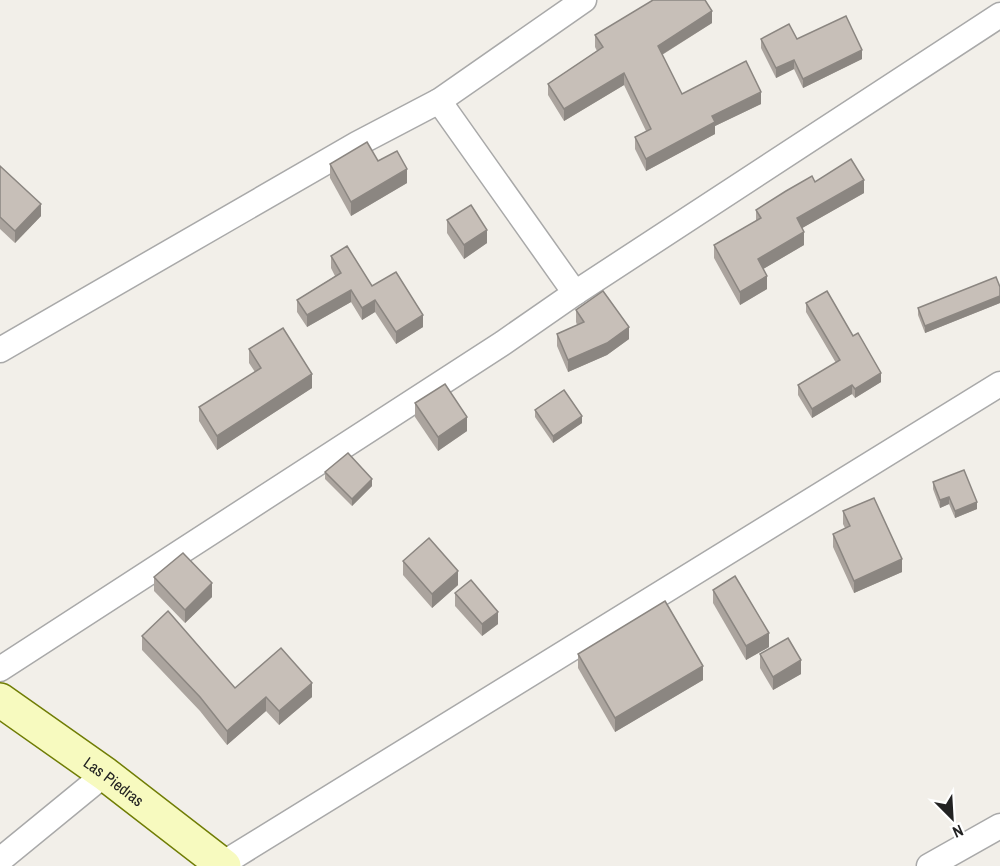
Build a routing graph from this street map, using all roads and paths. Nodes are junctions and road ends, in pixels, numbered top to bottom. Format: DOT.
graph roads {
  1 [pos="584,0"];
  2 [pos="1000,15"];
  3 [pos="439,100"];
  4 [pos="575,293"];
  5 [pos="0,350"];
  6 [pos="1000,384"];
  7 [pos="0,669"];
  8 [pos="0,700"];
  9 [pos="105,774"];
  10 [pos="1000,826"];
  11 [pos="0,860"];
  12 [pos="223,865"];
  13 [pos="929,866"];
  1 -- 3 [label="street"];
  2 -- 4 [label="street"];
  3 -- 4 [label="street"];
  3 -- 5 [label="street"];
  4 -- 7 [label="street"];
  6 -- 12 [label="street"];
  8 -- 9 [label="street, Las Piedras"];
  9 -- 11 [label="street"];
  9 -- 12 [label="street, Las Piedras"];
  10 -- 13 [label="street"];
}
